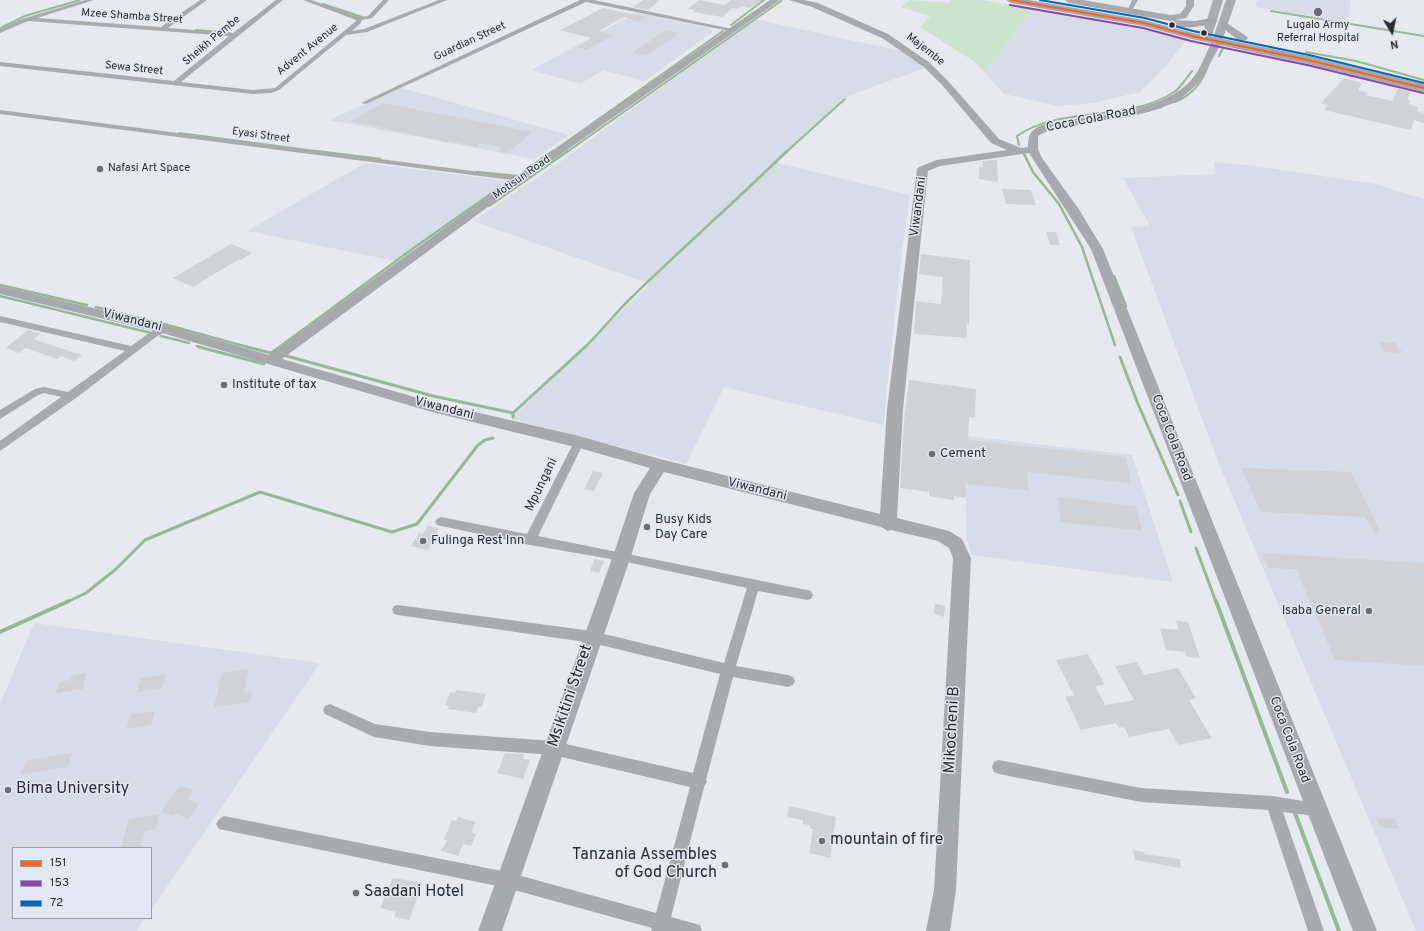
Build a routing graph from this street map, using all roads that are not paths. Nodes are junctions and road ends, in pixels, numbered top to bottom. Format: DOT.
graph roads {
  1 [pos="91,0"];
  2 [pos="204,0"];
  3 [pos="280,0"];
  4 [pos="306,0"];
  5 [pos="386,0"];
  6 [pos="444,0"];
  7 [pos="585,0"];
  8 [pos="776,0"];
  9 [pos="793,0"];
  10 [pos="1012,0"];
  11 [pos="1041,0"];
  12 [pos="1135,0"];
  13 [pos="1190,0"];
  14 [pos="1218,0"];
  15 [pos="1231,0"];
  16 [pos="1067,2"];
  17 [pos="1129,11"];
  18 [pos="27,19"];
  19 [pos="359,19"];
  20 [pos="163,29"];
  21 [pos="734,30"];
  22 [pos="0,31"];
  23 [pos="1214,31"];
  24 [pos="344,34"];
  25 [pos="235,35"];
  26 [pos="0,64"];
  27 [pos="1424,82"];
  28 [pos="176,83"];
  29 [pos="1424,88"];
  30 [pos="267,92"];
  31 [pos="364,103"];
  32 [pos="0,112"];
  33 [pos="1026,150"];
  34 [pos="519,179"];
  35 [pos="0,290"];
  36 [pos="0,319"];
  37 [pos="165,329"];
  38 [pos="135,350"];
  39 [pos="271,360"];
  40 [pos="72,396"];
  41 [pos="0,415"];
  42 [pos="579,442"];
  43 [pos="0,447"];
  44 [pos="660,465"];
  45 [pos="441,522"];
  46 [pos="888,524"];
  47 [pos="943,536"];
  48 [pos="530,540"];
  49 [pos="622,556"];
  50 [pos="754,585"];
  51 [pos="807,594"];
  52 [pos="398,610"];
  53 [pos="592,637"];
  54 [pos="728,670"];
  55 [pos="788,680"];
  56 [pos="330,710"];
  57 [pos="553,748"];
  58 [pos="999,767"];
  59 [pos="700,782"];
  60 [pos="1273,803"];
  61 [pos="1316,809"];
  62 [pos="224,824"];
  63 [pos="507,880"];
  64 [pos="660,926"];
  65 [pos="490,931"];
  66 [pos="694,931"];
  67 [pos="938,931"];
  68 [pos="1316,931"];
  69 [pos="1365,931"];
  1 -- 18 [label="street"];
  2 -- 20 [label="street"];
  3 -- 25 [label="street, Sheikh Pembe"];
  4 -- 19 [label="street"];
  5 -- 19 [label="street, Advent Avenue"];
  6 -- 24 [label="street"];
  7 -- 21 [label="street"];
  7 -- 31 [label="street, Guardian Street"];
  8 -- 21 [label="street, Motisun Road"];
  9 -- 33 [label="street, Majembe"];
  10 -- 23 [label="highway"];
  11 -- 16 [label="highway"];
  12 -- 17 [label="street"];
  13 -- 17 [label="street"];
  14 -- 23 [label="main road"];
  15 -- 23 [label="main road"];
  16 -- 17 [label="street"];
  16 -- 23 [label="highway"];
  18 -- 20 [label="street, Mzee Shamba Street"];
  18 -- 22 [label="street"];
  19 -- 24 [label="street, Advent Avenue"];
  20 -- 25 [label="street, Mzee Shamba Street"];
  21 -- 34 [label="street, Motisun Road"];
  23 -- 27 [label="highway"];
  23 -- 29 [label="highway"];
  23 -- 33 [label="street, Coca Cola Road"];
  24 -- 30 [label="street, Advent Avenue"];
  25 -- 28 [label="street, Sheikh Pembe"];
  26 -- 28 [label="street, Sewa Street"];
  28 -- 30 [label="street, Sewa Street"];
  32 -- 34 [label="street, Eyasi Street"];
  33 -- 46 [label="street, Viwandani"];
  33 -- 61 [label="street, Coca Cola Road"];
  34 -- 39 [label="street, Motisun Road"];
  35 -- 37 [label="street, Viwandani"];
  36 -- 38 [label="street"];
  37 -- 38 [label="street"];
  37 -- 39 [label="street, Viwandani"];
  38 -- 40 [label="street"];
  39 -- 42 [label="street, Viwandani"];
  40 -- 41 [label="street"];
  40 -- 43 [label="street"];
  42 -- 44 [label="street, Viwandani"];
  42 -- 48 [label="street, Mpungani"];
  44 -- 46 [label="street, Viwandani"];
  44 -- 49 [label="street, Msikitini Street"];
  45 -- 48 [label="street"];
  46 -- 47 [label="street, Viwandani"];
  47 -- 67 [label="street, Mikocheni B"];
  48 -- 49 [label="street"];
  49 -- 50 [label="street"];
  49 -- 53 [label="street, Msikitini Street"];
  50 -- 51 [label="street"];
  50 -- 54 [label="street"];
  52 -- 53 [label="street"];
  53 -- 54 [label="street"];
  53 -- 57 [label="street, Msikitini Street"];
  54 -- 55 [label="street"];
  54 -- 59 [label="street"];
  56 -- 57 [label="street"];
  57 -- 59 [label="street"];
  57 -- 63 [label="street, Msikitini Street"];
  58 -- 60 [label="street"];
  59 -- 64 [label="street"];
  60 -- 61 [label="street"];
  60 -- 68 [label="street"];
  61 -- 69 [label="street, Coca Cola Road"];
  62 -- 63 [label="street"];
  63 -- 64 [label="street"];
  63 -- 65 [label="street, Msikitini Street"];
  64 -- 66 [label="street"];
}
